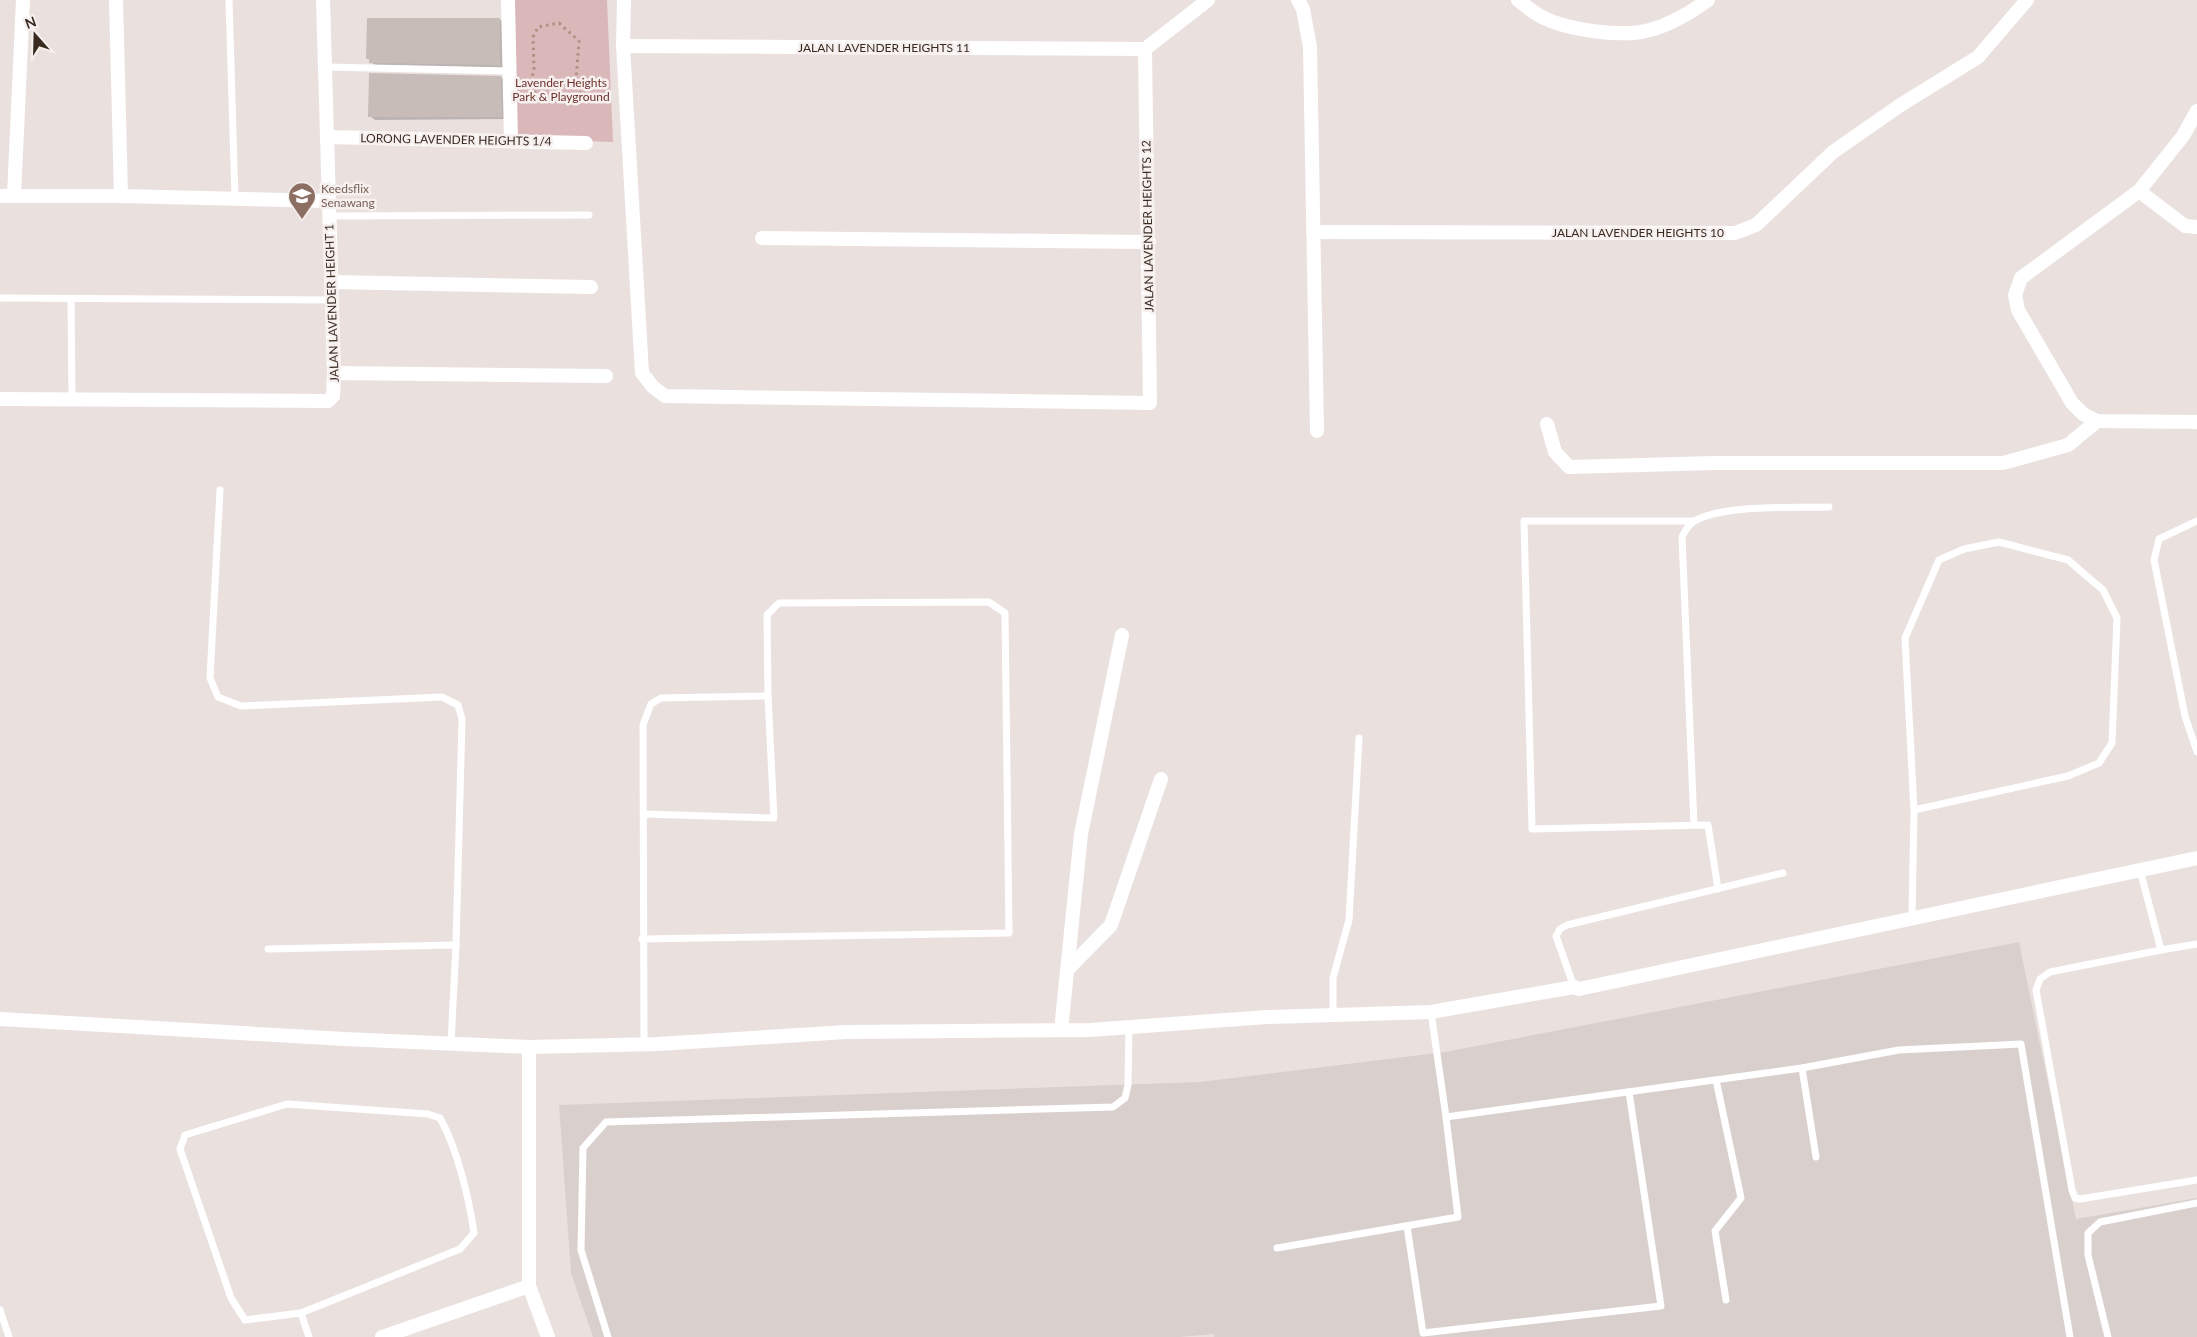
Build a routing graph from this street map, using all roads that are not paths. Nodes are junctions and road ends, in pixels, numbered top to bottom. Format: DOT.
graph roads {
  1 [pos="23,0"];
  2 [pos="116,0"];
  3 [pos="229,0"];
  4 [pos="323,0"];
  5 [pos="508,0"];
  6 [pos="624,0"];
  7 [pos="1208,0"];
  8 [pos="1298,0"];
  9 [pos="1518,0"];
  10 [pos="1708,0"];
  11 [pos="2027,0"];
  12 [pos="623,46"];
  13 [pos="1145,49"];
  14 [pos="325,67"];
  15 [pos="510,71"];
  16 [pos="2197,111"];
  17 [pos="327,137"];
  18 [pos="511,141"];
  19 [pos="586,143"];
  20 [pos="2139,191"];
  21 [pos="7,196"];
  22 [pos="121,196"];
  23 [pos="235,199"];
  24 [pos="329,201"];
  25 [pos="589,215"];
  26 [pos="329,216"];
  27 [pos="2197,227"];
  28 [pos="1313,232"];
  29 [pos="762,238"];
  30 [pos="1149,242"];
  31 [pos="331,282"];
  32 [pos="591,287"];
  33 [pos="0,298"];
  34 [pos="71,298"];
  35 [pos="332,300"];
  36 [pos="334,373"];
  37 [pos="606,376"];
  38 [pos="0,399"];
  39 [pos="72,399"];
  40 [pos="2097,422"];
  41 [pos="2197,422"];
  42 [pos="1546,424"];
  43 [pos="1317,431"];
  44 [pos="220,490"];
  45 [pos="1829,507"];
  46 [pos="1694,521"];
  47 [pos="2197,521"];
  48 [pos="1122,635"];
  49 [pos="768,696"];
  50 [pos="1359,738"];
  51 [pos="2197,752"];
  52 [pos="1161,778"];
  53 [pos="1914,810"];
  54 [pos="644,814"];
  55 [pos="1694,825"];
  56 [pos="2197,858"];
  57 [pos="2140,869"];
  58 [pos="1783,873"];
  59 [pos="1718,889"];
  60 [pos="1912,917"];
  61 [pos="642,939"];
  62 [pos="2197,944"];
  63 [pos="456,945"];
  64 [pos="268,949"];
  65 [pos="2161,950"];
  66 [pos="1067,970"];
  67 [pos="1574,988"];
  68 [pos="1431,1012"];
  69 [pos="1332,1015"];
  70 [pos="0,1019"];
  71 [pos="1128,1027"];
  72 [pos="1061,1030"];
  73 [pos="451,1043"];
  74 [pos="644,1044"];
  75 [pos="529,1047"];
  76 [pos="1802,1068"];
  77 [pos="1716,1080"];
  78 [pos="1629,1092"];
  79 [pos="1446,1117"];
  80 [pos="1816,1157"];
  81 [pos="2197,1180"];
  82 [pos="2197,1203"];
  83 [pos="1407,1226"];
  84 [pos="1277,1248"];
  85 [pos="529,1286"];
  86 [pos="1726,1300"];
  87 [pos="0,1310"];
  88 [pos="301,1313"];
  89 [pos="9,1337"];
  90 [pos="310,1337"];
  91 [pos="382,1337"];
  92 [pos="548,1337"];
  93 [pos="608,1337"];
  94 [pos="2070,1337"];
  95 [pos="2108,1337"];
  1 -- 21 [label="street"];
  2 -- 22 [label="street"];
  3 -- 23 [label="lane"];
  4 -- 14 [label="street, JALAN LAVENDER HEIGHT 1"];
  5 -- 15 [label="street"];
  6 -- 12 [label="street"];
  7 -- 13 [label="street"];
  8 -- 28 [label="street"];
  9 -- 10 [label="street"];
  11 -- 28 [label="street, JALAN LAVENDER HEIGHTS 10"];
  12 -- 13 [label="street, JALAN LAVENDER HEIGHTS 11"];
  12 -- 30 [label="street, JALAN LAVENDER HEIGHTS 12"];
  13 -- 30 [label="street, JALAN LAVENDER HEIGHTS 12"];
  14 -- 15 [label="lane"];
  14 -- 17 [label="street, JALAN LAVENDER HEIGHT 1"];
  15 -- 18 [label="street"];
  16 -- 20 [label="street"];
  17 -- 18 [label="street, LORONG LAVENDER HEIGHTS 1/4"];
  17 -- 24 [label="street, JALAN LAVENDER HEIGHT 1"];
  18 -- 19 [label="street, LORONG LAVENDER HEIGHTS 1/4"];
  20 -- 27 [label="street"];
  20 -- 40 [label="street"];
  21 -- 22 [label="street"];
  22 -- 23 [label="street"];
  23 -- 24 [label="street"];
  24 -- 26 [label="street, JALAN LAVENDER HEIGHT 1"];
  25 -- 26 [label="lane"];
  26 -- 31 [label="street, JALAN LAVENDER HEIGHT 1"];
  28 -- 43 [label="street"];
  29 -- 30 [label="street"];
  31 -- 32 [label="street"];
  31 -- 35 [label="street, JALAN LAVENDER HEIGHT 1"];
  33 -- 34 [label="lane"];
  34 -- 35 [label="lane"];
  34 -- 39 [label="lane"];
  35 -- 36 [label="street, JALAN LAVENDER HEIGHT 1"];
  36 -- 37 [label="street"];
  36 -- 39 [label="street, JALAN LAVENDER HEIGHT 1"];
  38 -- 39 [label="street"];
  40 -- 41 [label="street"];
  40 -- 42 [label="street"];
  44 -- 63 [label="lane"];
  45 -- 46 [label="lane"];
  46 -- 55 [label="lane"];
  46 -- 55 [label="lane"];
  47 -- 51 [label="lane"];
  48 -- 66 [label="street"];
  49 -- 54 [label="lane"];
  49 -- 54 [label="lane"];
  49 -- 61 [label="lane"];
  50 -- 69 [label="lane"];
  52 -- 66 [label="street"];
  53 -- 53 [label="lane"];
  53 -- 60 [label="lane"];
  54 -- 61 [label="lane"];
  55 -- 59 [label="lane"];
  56 -- 57 [label="street"];
  57 -- 60 [label="street"];
  57 -- 65 [label="lane"];
  58 -- 59 [label="lane"];
  59 -- 67 [label="lane"];
  60 -- 67 [label="street"];
  61 -- 74 [label="lane"];
  62 -- 65 [label="lane"];
  63 -- 64 [label="lane"];
  63 -- 73 [label="lane"];
  65 -- 81 [label="lane"];
  66 -- 72 [label="street"];
  67 -- 68 [label="street"];
  68 -- 69 [label="street"];
  68 -- 79 [label="lane"];
  69 -- 71 [label="street"];
  70 -- 73 [label="street"];
  71 -- 72 [label="street"];
  71 -- 93 [label="lane"];
  72 -- 74 [label="street"];
  73 -- 75 [label="street"];
  74 -- 75 [label="street"];
  75 -- 85 [label="street"];
  76 -- 77 [label="lane"];
  76 -- 80 [label="lane"];
  76 -- 94 [label="lane"];
  77 -- 78 [label="lane"];
  77 -- 86 [label="lane"];
  78 -- 79 [label="lane"];
  78 -- 83 [label="lane"];
  79 -- 83 [label="lane"];
  82 -- 95 [label="lane"];
  83 -- 84 [label="lane"];
  85 -- 91 [label="street"];
  85 -- 92 [label="street"];
  87 -- 89 [label="lane"];
  88 -- 88 [label="lane"];
  88 -- 90 [label="lane"];
}
